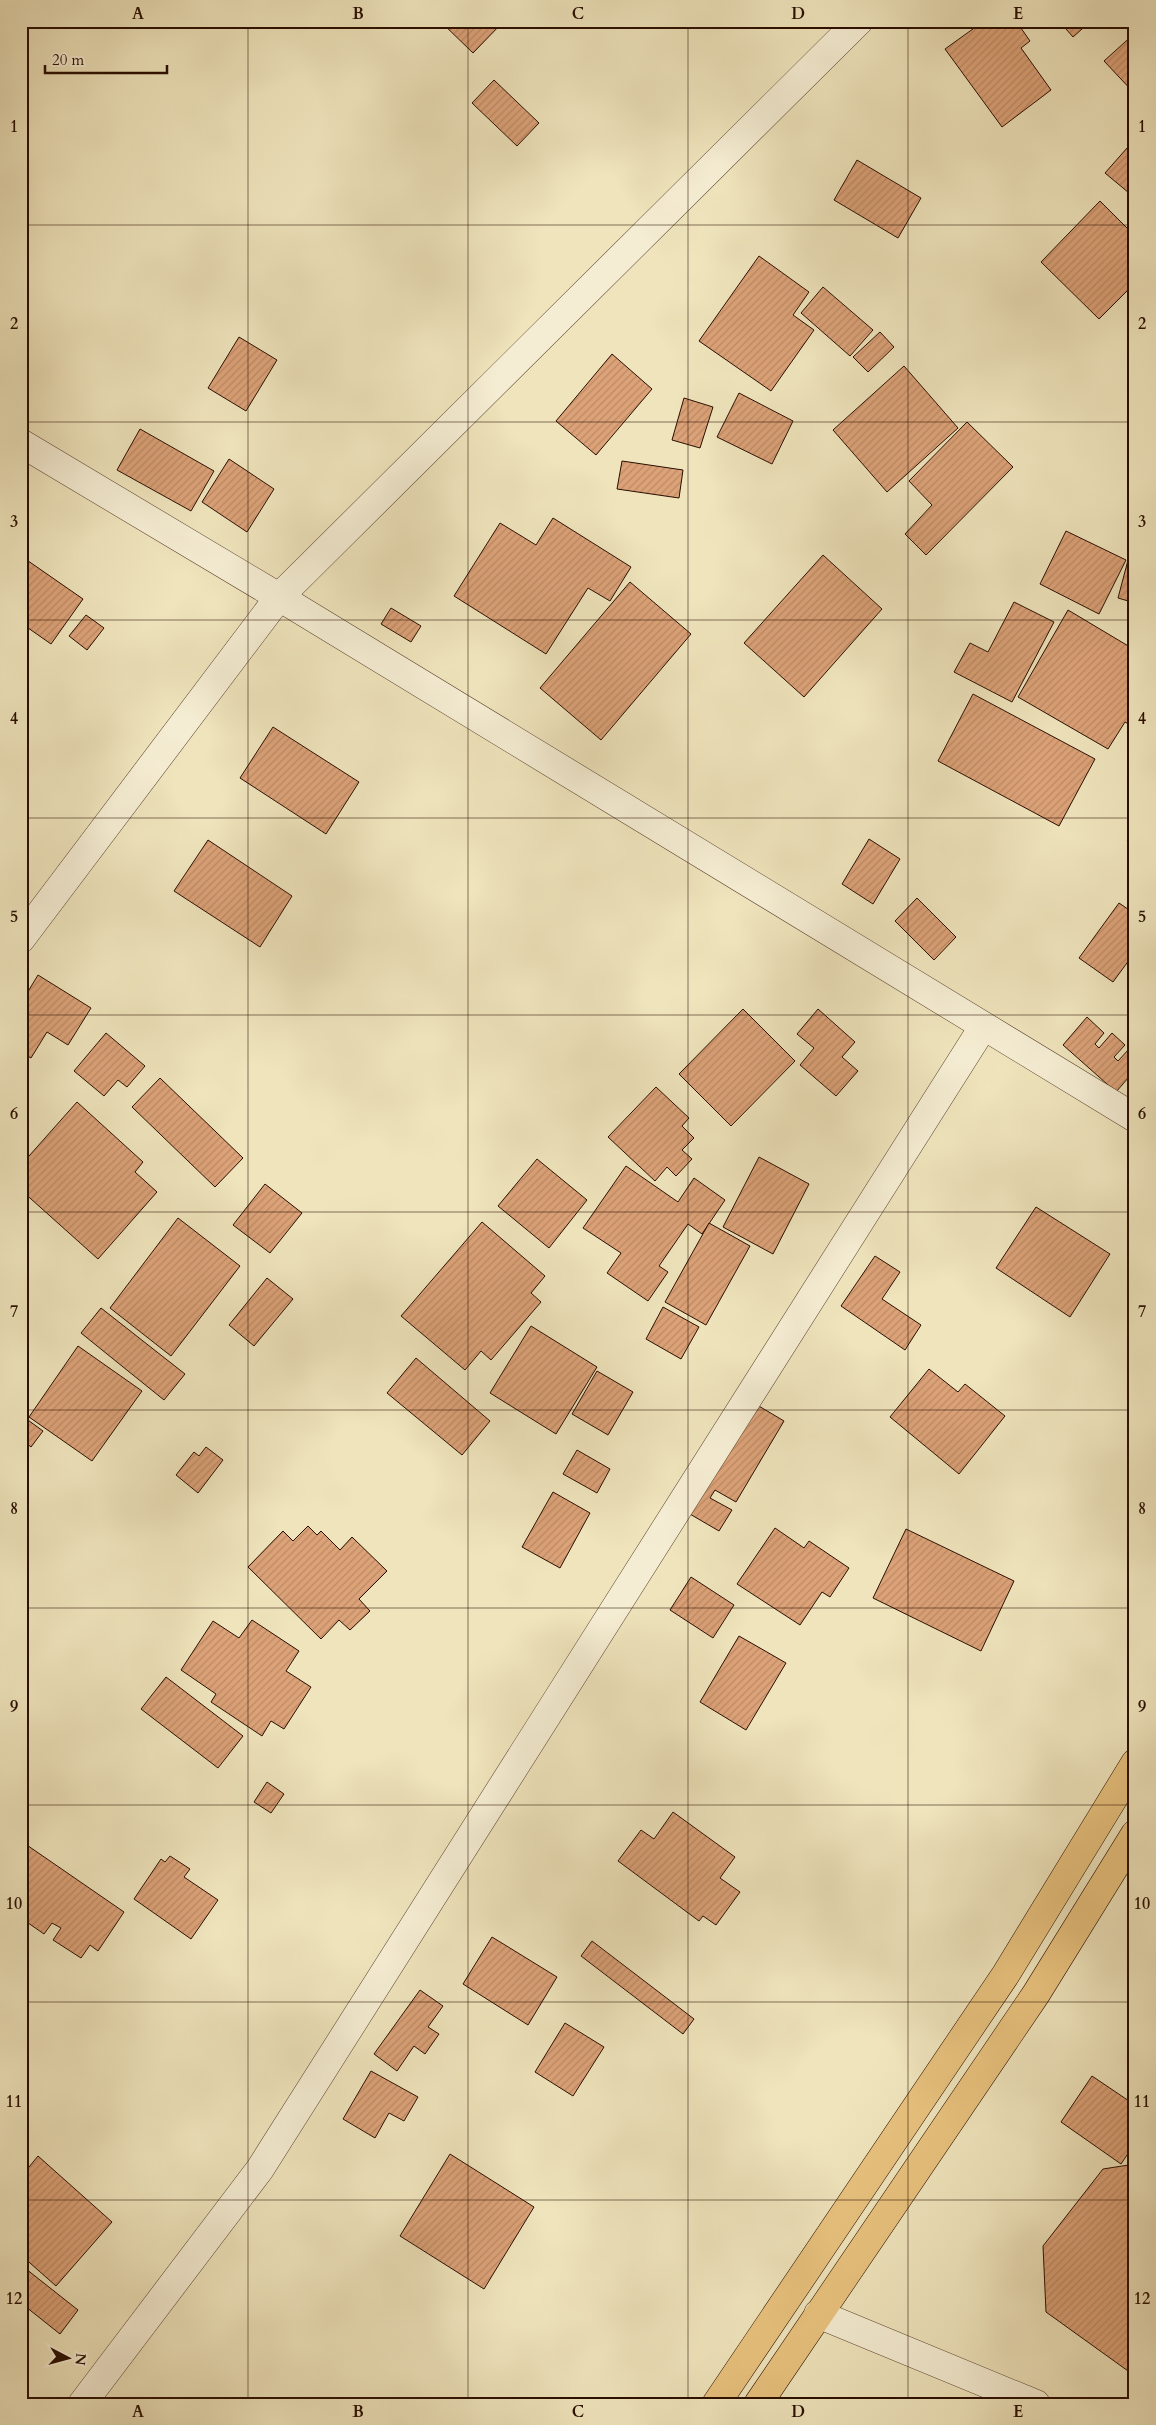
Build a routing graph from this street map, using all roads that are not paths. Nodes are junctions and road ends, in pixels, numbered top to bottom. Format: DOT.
graph roads {
  1 [pos="859,21"];
  2 [pos="21,443"];
  3 [pos="280,597"];
  4 [pos="21,939"];
  5 [pos="983,1027"];
  6 [pos="1135,1118"];
  7 [pos="1135,1763"];
  8 [pos="1135,1834"];
  9 [pos="818,2314"];
  10 [pos="82,2404"];
  11 [pos="716,2404"];
  12 [pos="758,2404"];
  13 [pos="1036,2404"];
  1 -- 3 [label="street"];
  2 -- 3 [label="street"];
  3 -- 4 [label="street"];
  3 -- 5 [label="street"];
  5 -- 6 [label="street"];
  5 -- 10 [label="street"];
  7 -- 11 [label="main road"];
  8 -- 9 [label="main road"];
  9 -- 12 [label="main road"];
  9 -- 13 [label="street"];
}
